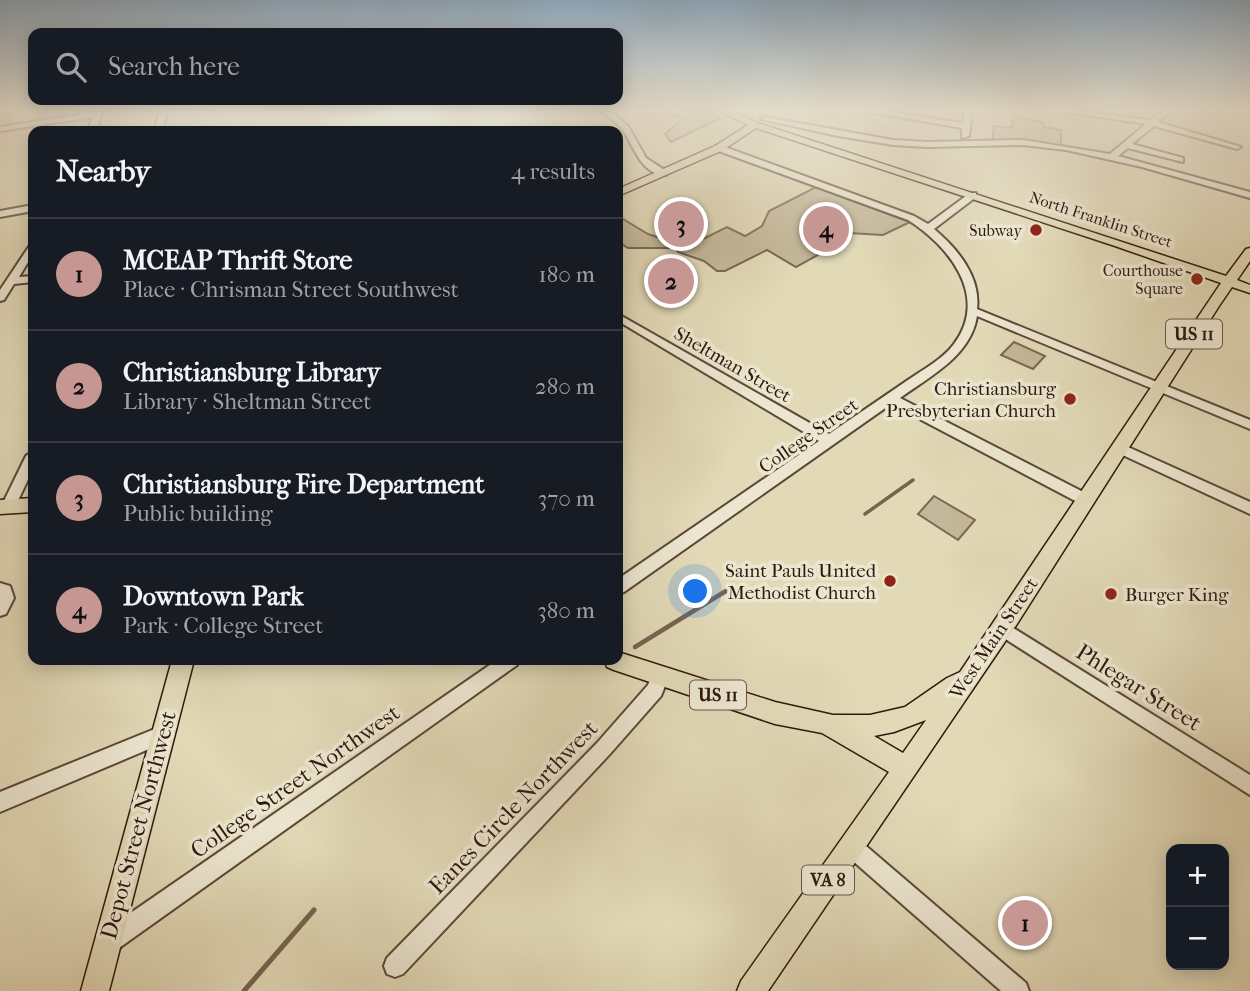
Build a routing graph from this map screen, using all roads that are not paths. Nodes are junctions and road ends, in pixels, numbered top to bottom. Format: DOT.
graph roads {
  1 [pos="641,156"];
  2 [pos="701,156"];
  3 [pos="742,156"];
  4 [pos="860,156"];
  5 [pos="1113,156"];
  6 [pos="1167,156"];
  7 [pos="1180,160"];
  8 [pos="663,173"];
  9 [pos="623,191"];
  10 [pos="973,195"];
  11 [pos="1250,195"];
  12 [pos="28,209"];
  13 [pos="0,214"];
  14 [pos="929,228"];
  15 [pos="1250,252"];
  16 [pos="28,255"];
  17 [pos="28,279"];
  18 [pos="11,281"];
  19 [pos="1230,282"];
  20 [pos="1250,289"];
  21 [pos="0,298"];
  22 [pos="973,311"];
  23 [pos="623,320"];
  24 [pos="1159,388"];
  25 [pos="892,399"];
  26 [pos="1250,425"];
  27 [pos="830,441"];
  28 [pos="1119,448"];
  29 [pos="28,466"];
  30 [pos="1086,500"];
  31 [pos="28,505"];
  32 [pos="4,507"];
  33 [pos="1250,508"];
  34 [pos="623,584"];
  35 [pos="0,590"];
  36 [pos="0,609"];
  37 [pos="1002,628"];
  38 [pos="623,663"];
  39 [pos="182,665"];
  40 [pos="504,665"];
  41 [pos="660,676"];
  42 [pos="966,678"];
  43 [pos="825,723"];
  44 [pos="162,735"];
  45 [pos="905,768"];
  46 [pos="1222,768"];
  47 [pos="1250,776"];
  48 [pos="1250,786"];
  49 [pos="0,802"];
  50 [pos="852,847"];
  51 [pos="107,943"];
  52 [pos="395,966"];
  53 [pos="95,991"];
  54 [pos="751,991"];
  55 [pos="1018,991"];
  1 -- 8 [label="street"];
  2 -- 8 [label="main road"];
  3 -- 14 [label="street"];
  4 -- 10 [label="main road, North Franklin Street"];
  5 -- 11 [label="street"];
  6 -- 7 [label="street"];
  8 -- 9 [label="main road"];
  10 -- 14 [label="street"];
  10 -- 19 [label="main road, North Franklin Street"];
  12 -- 13 [label="street"];
  14 -- 22 [label="street"];
  15 -- 19 [label="main road, US 11"];
  16 -- 18 [label="street"];
  17 -- 18 [label="street"];
  18 -- 21 [label="street"];
  19 -- 20 [label="main road, North Franklin Street"];
  19 -- 24 [label="main road, West Main Street / US 11"];
  22 -- 24 [label="street"];
  22 -- 25 [label="street, College Street"];
  23 -- 27 [label="street, Sheltman Street"];
  24 -- 26 [label="street"];
  24 -- 28 [label="main road, West Main Street / US 11"];
  25 -- 27 [label="street, College Street"];
  25 -- 30 [label="street"];
  27 -- 34 [label="street, College Street"];
  28 -- 30 [label="main road, West Main Street / US 11"];
  28 -- 33 [label="street"];
  29 -- 32 [label="street"];
  30 -- 37 [label="main road, West Main Street / US 11"];
  31 -- 32 [label="main road"];
  35 -- 36 [label="street"];
  37 -- 42 [label="main road, West Main Street / US 11"];
  37 -- 46 [label="street, Phlegar Street"];
  38 -- 41 [label="main road, US 11"];
  39 -- 44 [label="main road, Depot Street Northwest"];
  40 -- 51 [label="street, College Street Northwest"];
  41 -- 43 [label="main road, US 11"];
  41 -- 52 [label="street, Eanes Circle Northwest"];
  42 -- 43 [label="main road, US 11"];
  42 -- 45 [label="main road, West Main Street / US 11"];
  43 -- 45 [label="main road, US 11"];
  44 -- 49 [label="street"];
  44 -- 51 [label="main road, Depot Street Northwest"];
  45 -- 50 [label="main road, West Main Street / VA 8"];
  46 -- 47 [label="street"];
  46 -- 48 [label="street, Phlegar Street"];
  50 -- 54 [label="main road, West Main Street / VA 8"];
  50 -- 55 [label="street"];
  51 -- 53 [label="main road, Depot Street Northwest"];
}
